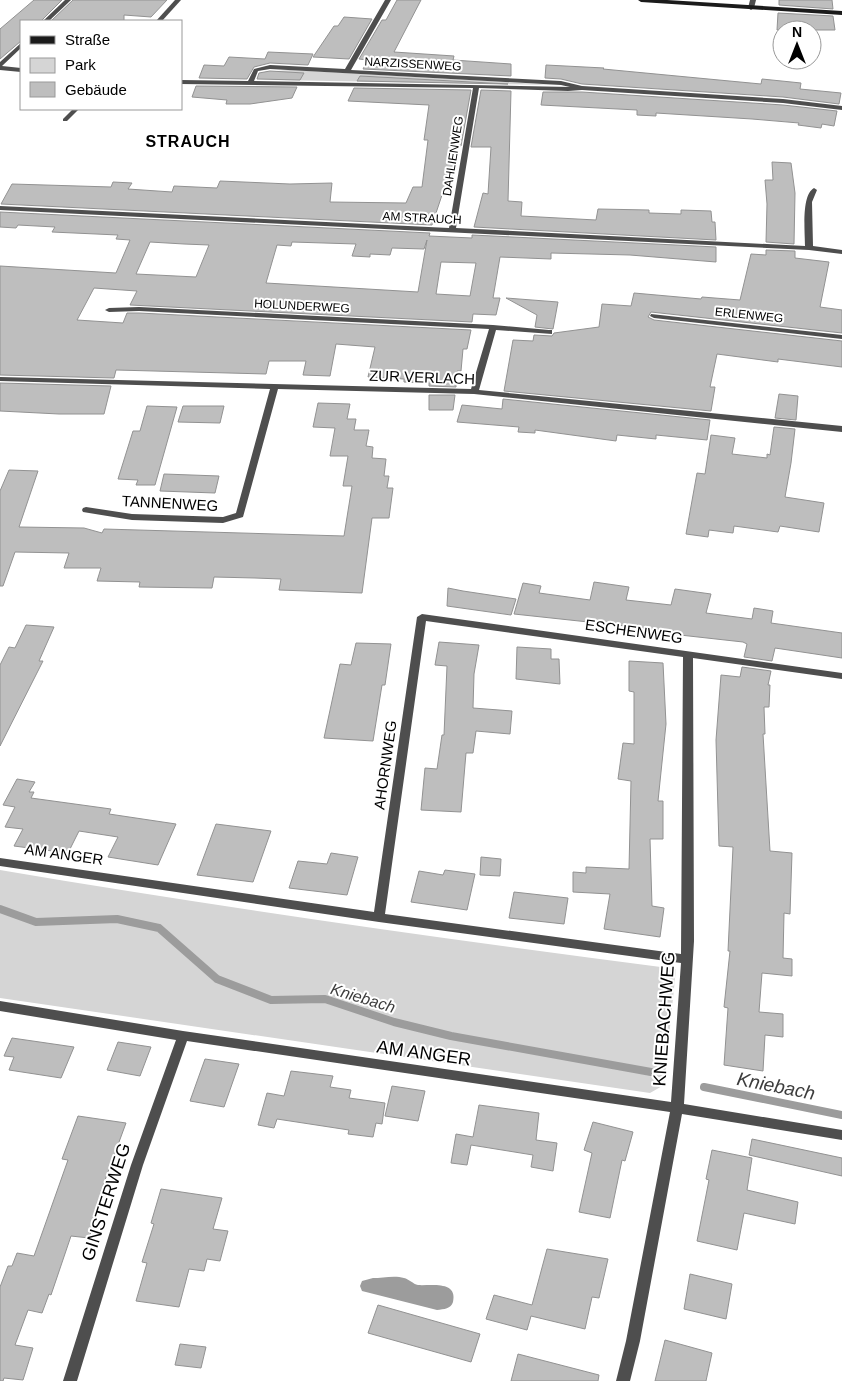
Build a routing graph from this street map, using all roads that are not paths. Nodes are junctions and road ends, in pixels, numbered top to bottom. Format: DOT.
graph roads {
  1 [pos="68,0"];
  2 [pos="178,0"];
  3 [pos="388,0"];
  4 [pos="641,0"];
  5 [pos="753,0"];
  6 [pos="751,8"];
  7 [pos="842,13"];
  8 [pos="47,20"];
  9 [pos="160,20"];
  10 [pos="20,46"];
  11 [pos="0,65"];
  12 [pos="20,70"];
  13 [pos="347,72"];
  14 [pos="182,82"];
  15 [pos="250,83"];
  16 [pos="476,86"];
  17 [pos="582,88"];
  18 [pos="842,108"];
  19 [pos="75,110"];
  20 [pos="65,120"];
  21 [pos="814,190"];
  22 [pos="0,208"];
  23 [pos="452,230"];
  24 [pos="809,248"];
  25 [pos="842,252"];
  26 [pos="109,310"];
  27 [pos="654,316"];
  28 [pos="493,327"];
  29 [pos="549,332"];
  30 [pos="842,337"];
  31 [pos="0,379"];
  32 [pos="274,388"];
  33 [pos="474,392"];
  34 [pos="842,430"];
  35 [pos="86,510"];
  36 [pos="422,617"];
  37 [pos="688,654"];
  38 [pos="842,676"];
  39 [pos="0,862"];
  40 [pos="379,918"];
  41 [pos="688,959"];
  42 [pos="0,1006"];
  43 [pos="183,1036"];
  44 [pos="677,1108"];
  45 [pos="842,1135"];
  46 [pos="70,1381"];
  47 [pos="623,1381"];
  1 -- 8 [label="street"];
  2 -- 9 [label="street"];
  3 -- 13 [label="street"];
  4 -- 6 [label="street"];
  5 -- 6 [label="street"];
  6 -- 7 [label="street"];
  10 -- 11 [label="street"];
  11 -- 12 [label="street"];
  13 -- 15 [label="street, NARZISSENWEG"];
  13 -- 17 [label="street, NARZISSENWEG"];
  14 -- 15 [label="street, NARZISSENWEG"];
  15 -- 16 [label="street, NARZISSENWEG"];
  16 -- 17 [label="street, NARZISSENWEG"];
  16 -- 23 [label="street, DAHLIENWEG"];
  17 -- 18 [label="street, NARZISSENWEG"];
  19 -- 20 [label="street"];
  21 -- 24 [label="street"];
  22 -- 23 [label="street, AM STRAUCH"];
  23 -- 24 [label="street, AM STRAUCH"];
  24 -- 25 [label="street, AM STRAUCH"];
  26 -- 28 [label="street, HOLUNDERWEG"];
  27 -- 30 [label="street, ERLENWEG"];
  28 -- 29 [label="street, HOLUNDERWEG"];
  28 -- 33 [label="street"];
  31 -- 32 [label="street, ZUR VERLACH"];
  32 -- 33 [label="street, ZUR VERLACH"];
  32 -- 35 [label="street, TANNENWEG"];
  33 -- 34 [label="street, ZUR VERLACH"];
  36 -- 37 [label="street, ESCHENWEG"];
  36 -- 40 [label="street, AHORNWEG"];
  37 -- 38 [label="street, ESCHENWEG"];
  37 -- 41 [label="street, KNIEBACHWEG"];
  39 -- 40 [label="street, AM ANGER"];
  40 -- 41 [label="street, AM ANGER"];
  41 -- 44 [label="street, KNIEBACHWEG"];
  42 -- 43 [label="street, AM ANGER"];
  43 -- 44 [label="street, AM ANGER"];
  43 -- 46 [label="street, GINSTERWEG"];
  44 -- 45 [label="street, AM ANGER"];
  44 -- 47 [label="street, KNIEBACHWEG"];
}
